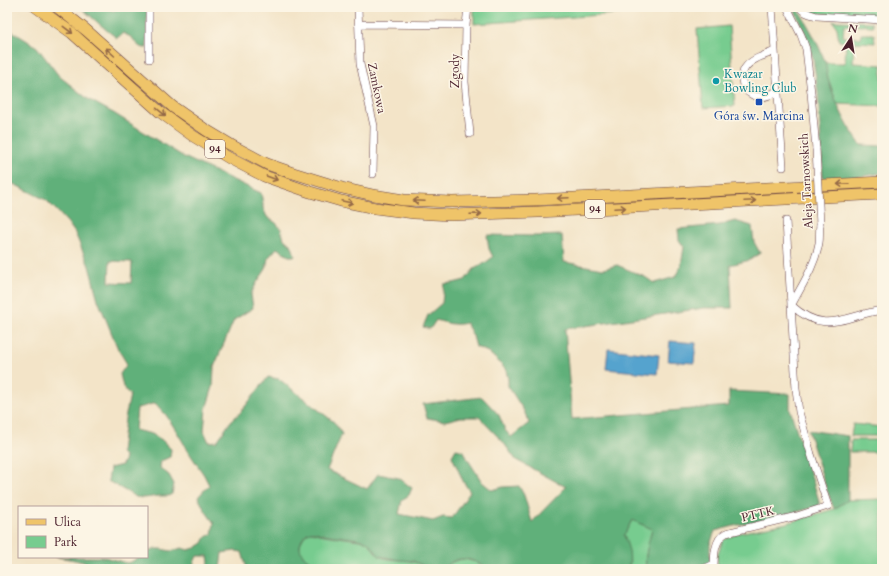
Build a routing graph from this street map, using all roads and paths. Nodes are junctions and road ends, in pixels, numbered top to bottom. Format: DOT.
graph roads {
  1 [pos="36,7"];
  2 [pos="57,7"];
  3 [pos="149,7"];
  4 [pos="358,7"];
  5 [pos="468,7"];
  6 [pos="772,7"];
  7 [pos="787,7"];
  8 [pos="799,7"];
  9 [pos="882,20"];
  10 [pos="358,24"];
  11 [pos="466,25"];
  12 [pos="775,51"];
  13 [pos="148,59"];
  14 [pos="778,90"];
  15 [pos="470,134"];
  16 [pos="783,167"];
  17 [pos="373,174"];
  18 [pos="882,182"];
  19 [pos="882,194"];
  20 [pos="786,221"];
  21 [pos="792,305"];
  22 [pos="882,310"];
  23 [pos="828,506"];
  24 [pos="714,566"];
  25 [pos="704,569"];
  1 -- 19 [label="main road, 94, one-way"];
  18 -- 2 [label="main road, 94, one-way"];
  3 -- 13 [label="street"];
  4 -- 10 [label="street, Zamkowa"];
  5 -- 11 [label="street, Zgody"];
  6 -- 12 [label="street, Aleja Tarnowskich"];
  7 -- 21 [label="street, Aleja Tarnowskich, bridge"];
  8 -- 9 [label="street"];
  10 -- 11 [label="street"];
  10 -- 17 [label="street, Zamkowa"];
  11 -- 15 [label="street, Zgody"];
  12 -- 14 [label="street, Aleja Tarnowskich"];
  12 -- 14 [label="street"];
  14 -- 16 [label="street, Aleja Tarnowskich"];
  20 -- 21 [label="street, Aleja Tarnowskich"];
  21 -- 22 [label="street"];
  21 -- 23 [label="street, Aleja Tarnowskich"];
  23 -- 24 [label="street, PTTK"];
  24 -- 25 [label="street, PTTK"];
}
